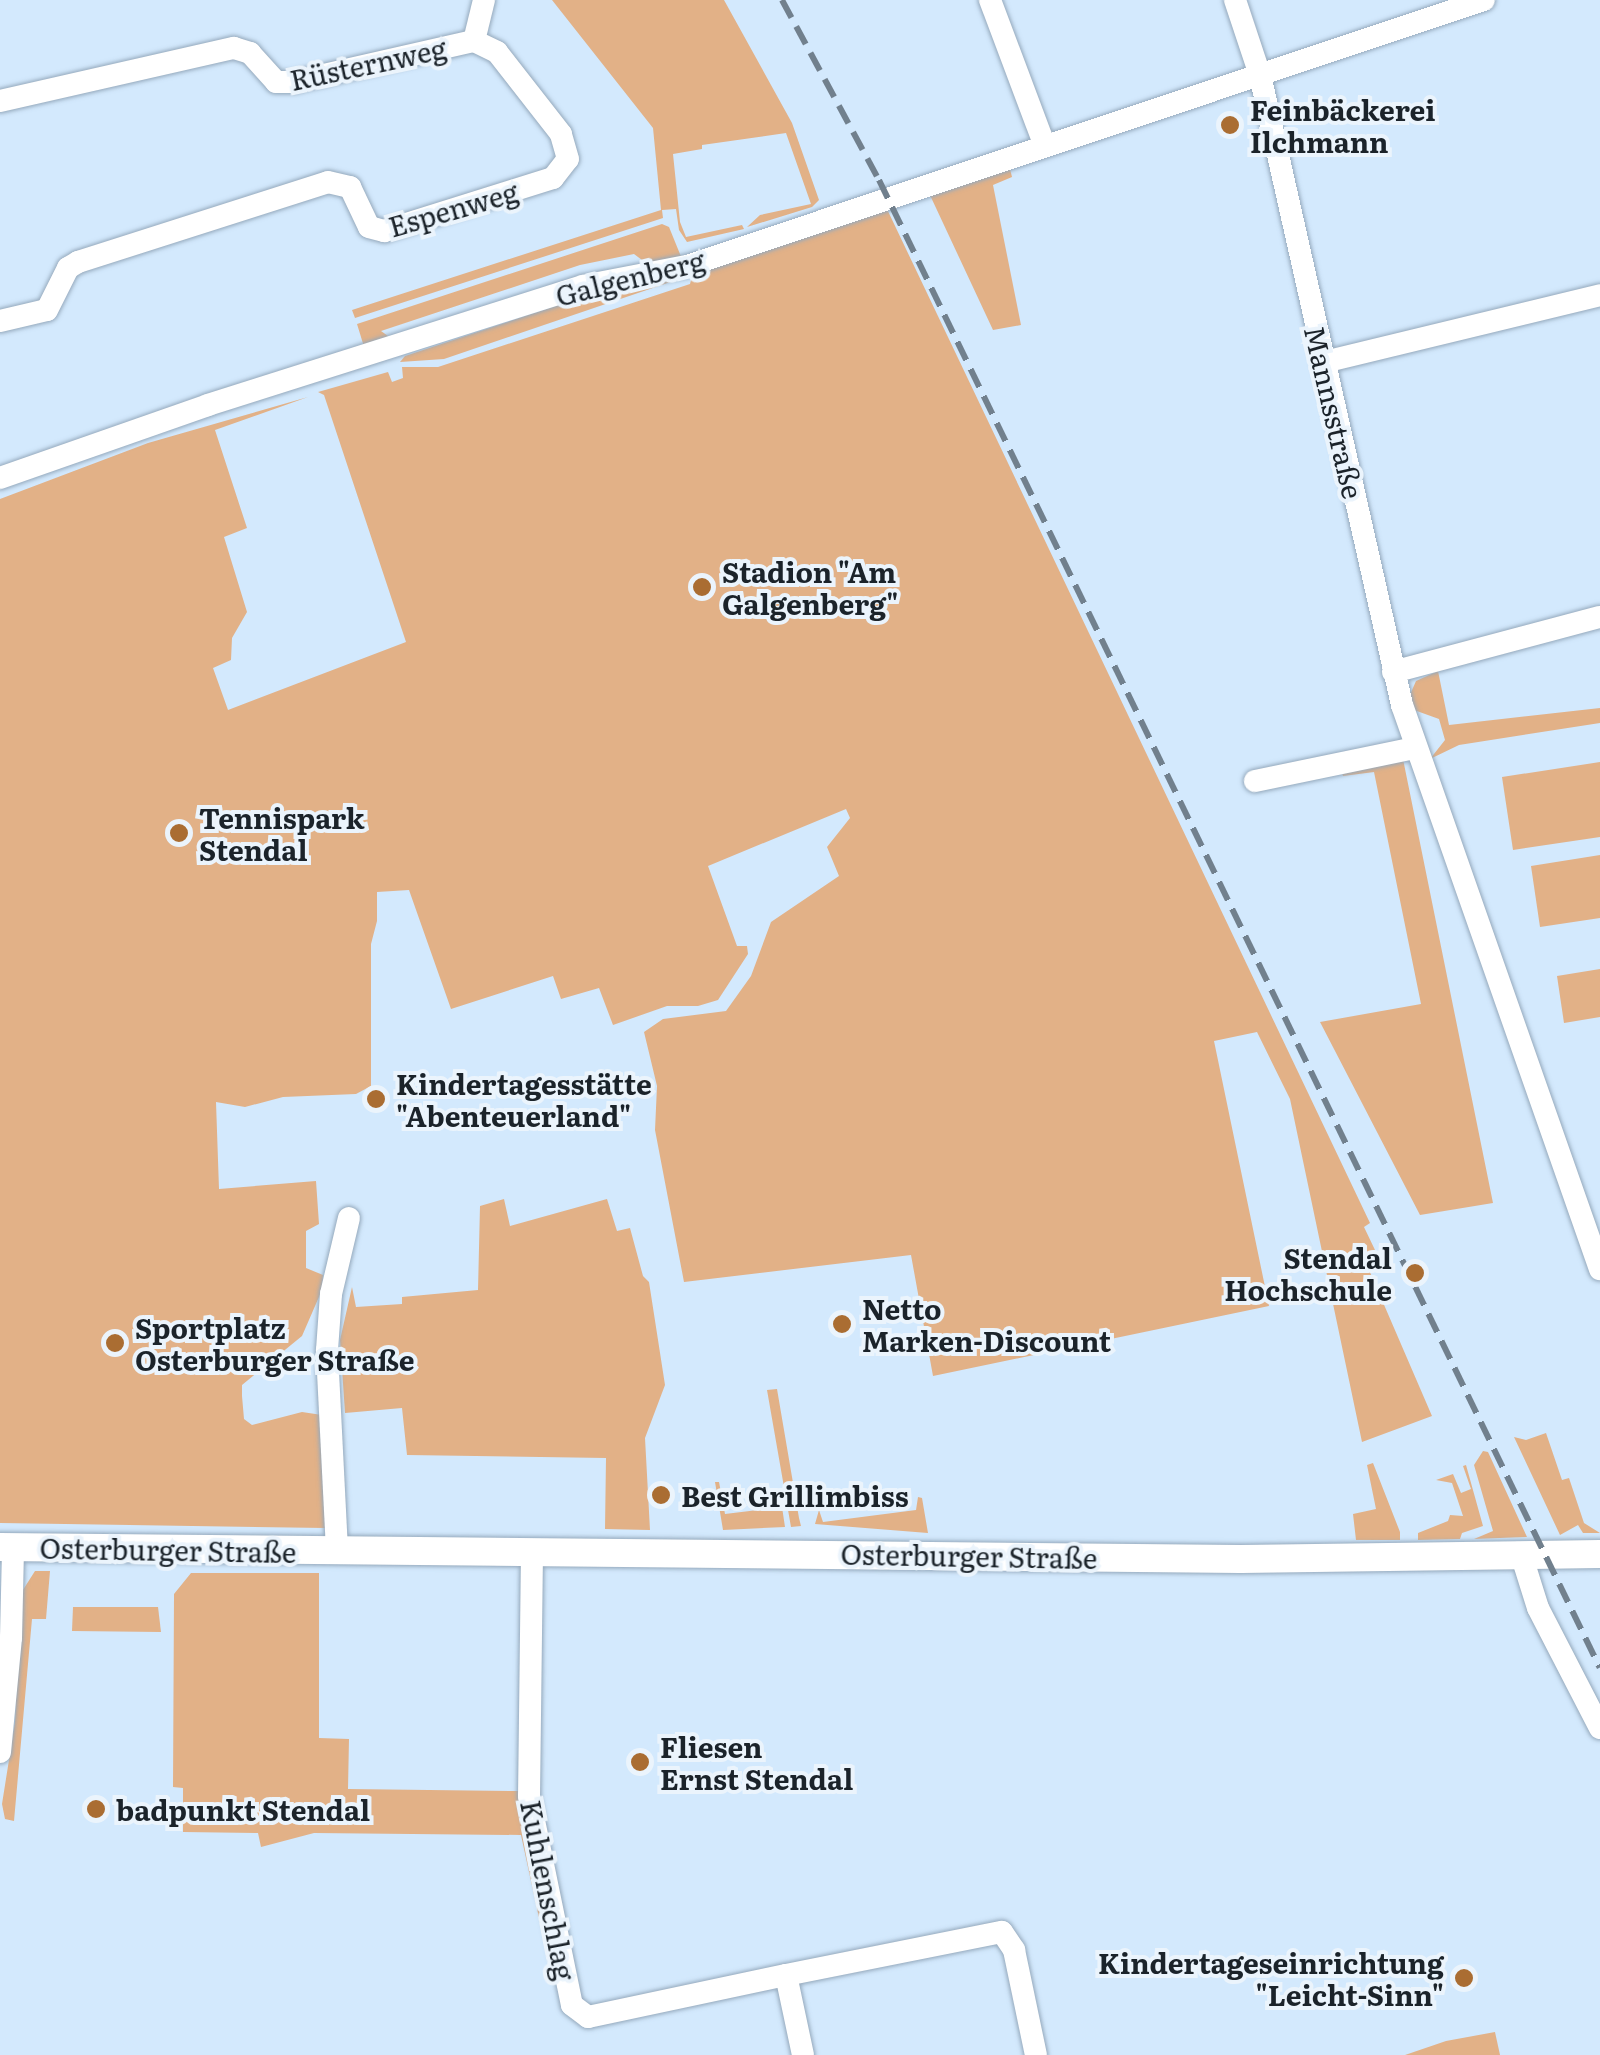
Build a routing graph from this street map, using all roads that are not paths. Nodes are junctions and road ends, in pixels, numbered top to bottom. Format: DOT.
graph roads {
  1 [pos="484,0"];
  2 [pos="990,0"];
  3 [pos="1235,0"];
  4 [pos="1484,0"];
  5 [pos="474,41"];
  6 [pos="1260,75"];
  7 [pos="0,101"];
  8 [pos="1045,146"];
  9 [pos="1600,296"];
  10 [pos="0,321"];
  11 [pos="1324,362"];
  12 [pos="0,478"];
  13 [pos="1600,617"];
  14 [pos="1393,672"];
  15 [pos="1415,748"];
  16 [pos="1255,781"];
  17 [pos="349,1218"];
  18 [pos="1600,1269"];
  19 [pos="6,1547"];
  20 [pos="337,1550"];
  21 [pos="532,1552"];
  22 [pos="1600,1554"];
  23 [pos="1522,1557"];
  24 [pos="1600,1728"];
  25 [pos="0,1752"];
  26 [pos="786,1976"];
  27 [pos="803,2055"];
  28 [pos="1036,2055"];
  1 -- 5 [label="street, Rüsternweg"];
  2 -- 8 [label="street"];
  3 -- 6 [label="street, Mannsstraße"];
  4 -- 6 [label="street, Galgenberg"];
  5 -- 7 [label="street, Rüsternweg"];
  5 -- 10 [label="street, Espenweg"];
  6 -- 8 [label="street, Galgenberg"];
  6 -- 11 [label="street, Mannsstraße"];
  8 -- 12 [label="street, Galgenberg"];
  9 -- 11 [label="street"];
  11 -- 14 [label="street, Mannsstraße"];
  13 -- 14 [label="street"];
  14 -- 15 [label="street, Mannsstraße"];
  15 -- 16 [label="street"];
  15 -- 18 [label="street, Mannsstraße"];
  17 -- 20 [label="street, Osterburger Straße"];
  19 -- 20 [label="street, Osterburger Straße"];
  19 -- 25 [label="street"];
  20 -- 21 [label="street, Osterburger Straße"];
  21 -- 23 [label="street, Osterburger Straße"];
  21 -- 26 [label="street, Kuhlenschlag"];
  22 -- 23 [label="street, Osterburger Straße"];
  23 -- 24 [label="street"];
  26 -- 27 [label="street"];
  26 -- 28 [label="street, Kuhlenschlag"];
}
